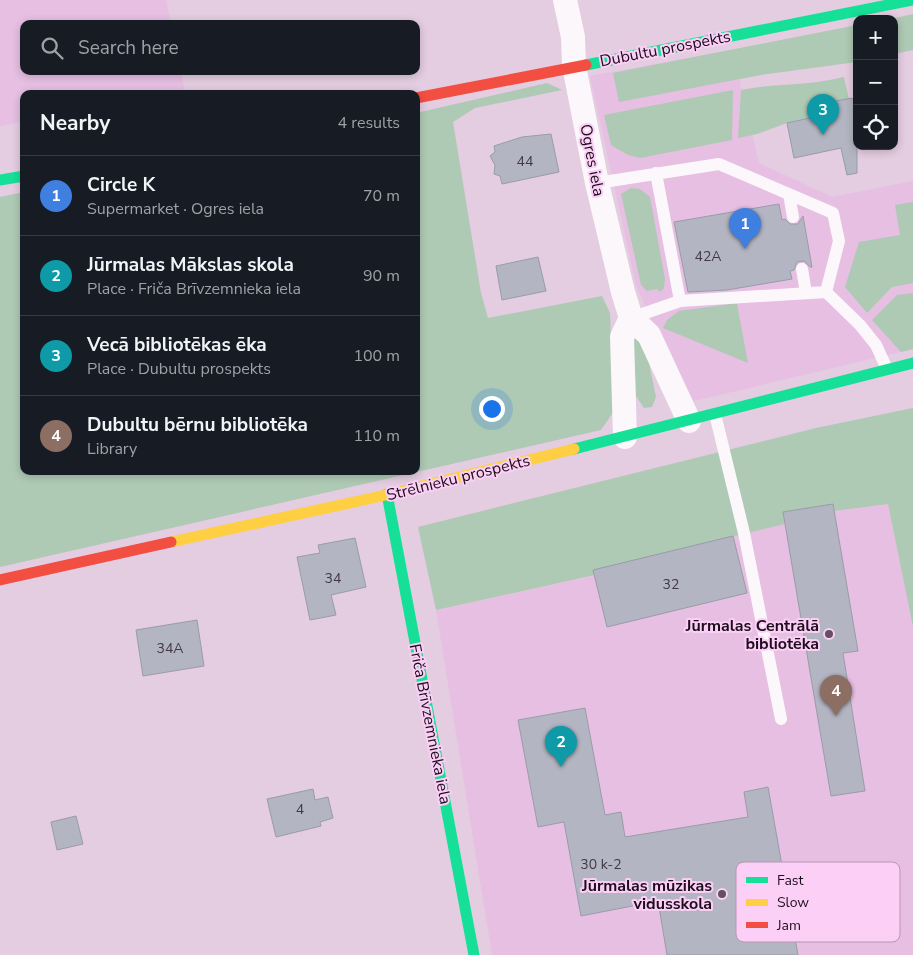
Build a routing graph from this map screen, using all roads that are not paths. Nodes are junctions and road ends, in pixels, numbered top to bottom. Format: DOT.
graph roads {
  1 [pos="565,0"];
  2 [pos="913,0"];
  3 [pos="574,66"];
  4 [pos="420,97"];
  5 [pos="656,173"];
  6 [pos="20,177"];
  7 [pos="0,180"];
  8 [pos="597,182"];
  9 [pos="789,194"];
  10 [pos="793,218"];
  11 [pos="802,269"];
  12 [pos="826,292"];
  13 [pos="806,294"];
  14 [pos="680,301"];
  15 [pos="631,318"];
  16 [pos="913,364"];
  17 [pos="887,370"];
  18 [pos="715,414"];
  19 [pos="688,421"];
  20 [pos="625,437"];
  21 [pos="387,494"];
  22 [pos="0,580"];
  23 [pos="781,719"];
  24 [pos="474,955"];
  1 -- 3 [label="street, Ogres iela"];
  2 -- 3 [label="main road, Dubultu prospekts"];
  3 -- 4 [label="main road, Dubultu prospekts"];
  3 -- 8 [label="street, Ogres iela"];
  5 -- 8 [label="lane"];
  5 -- 9 [label="lane"];
  5 -- 14 [label="lane"];
  6 -- 7 [label="main road"];
  8 -- 15 [label="street, Ogres iela"];
  9 -- 10 [label="lane"];
  9 -- 12 [label="lane"];
  11 -- 13 [label="lane"];
  12 -- 13 [label="lane"];
  12 -- 17 [label="lane"];
  13 -- 14 [label="lane"];
  14 -- 15 [label="lane"];
  15 -- 19 [label="street, Ogres iela"];
  15 -- 20 [label="street"];
  16 -- 17 [label="main road, Strēlnieku prospekts"];
  17 -- 18 [label="main road, Strēlnieku prospekts"];
  18 -- 19 [label="main road, Strēlnieku prospekts"];
  18 -- 23 [label="lane"];
  19 -- 20 [label="main road, Strēlnieku prospekts"];
  20 -- 21 [label="main road, Strēlnieku prospekts"];
  21 -- 22 [label="main road, Strēlnieku prospekts"];
  21 -- 24 [label="main road, Friča Brīvzemnieka iela"];
}
